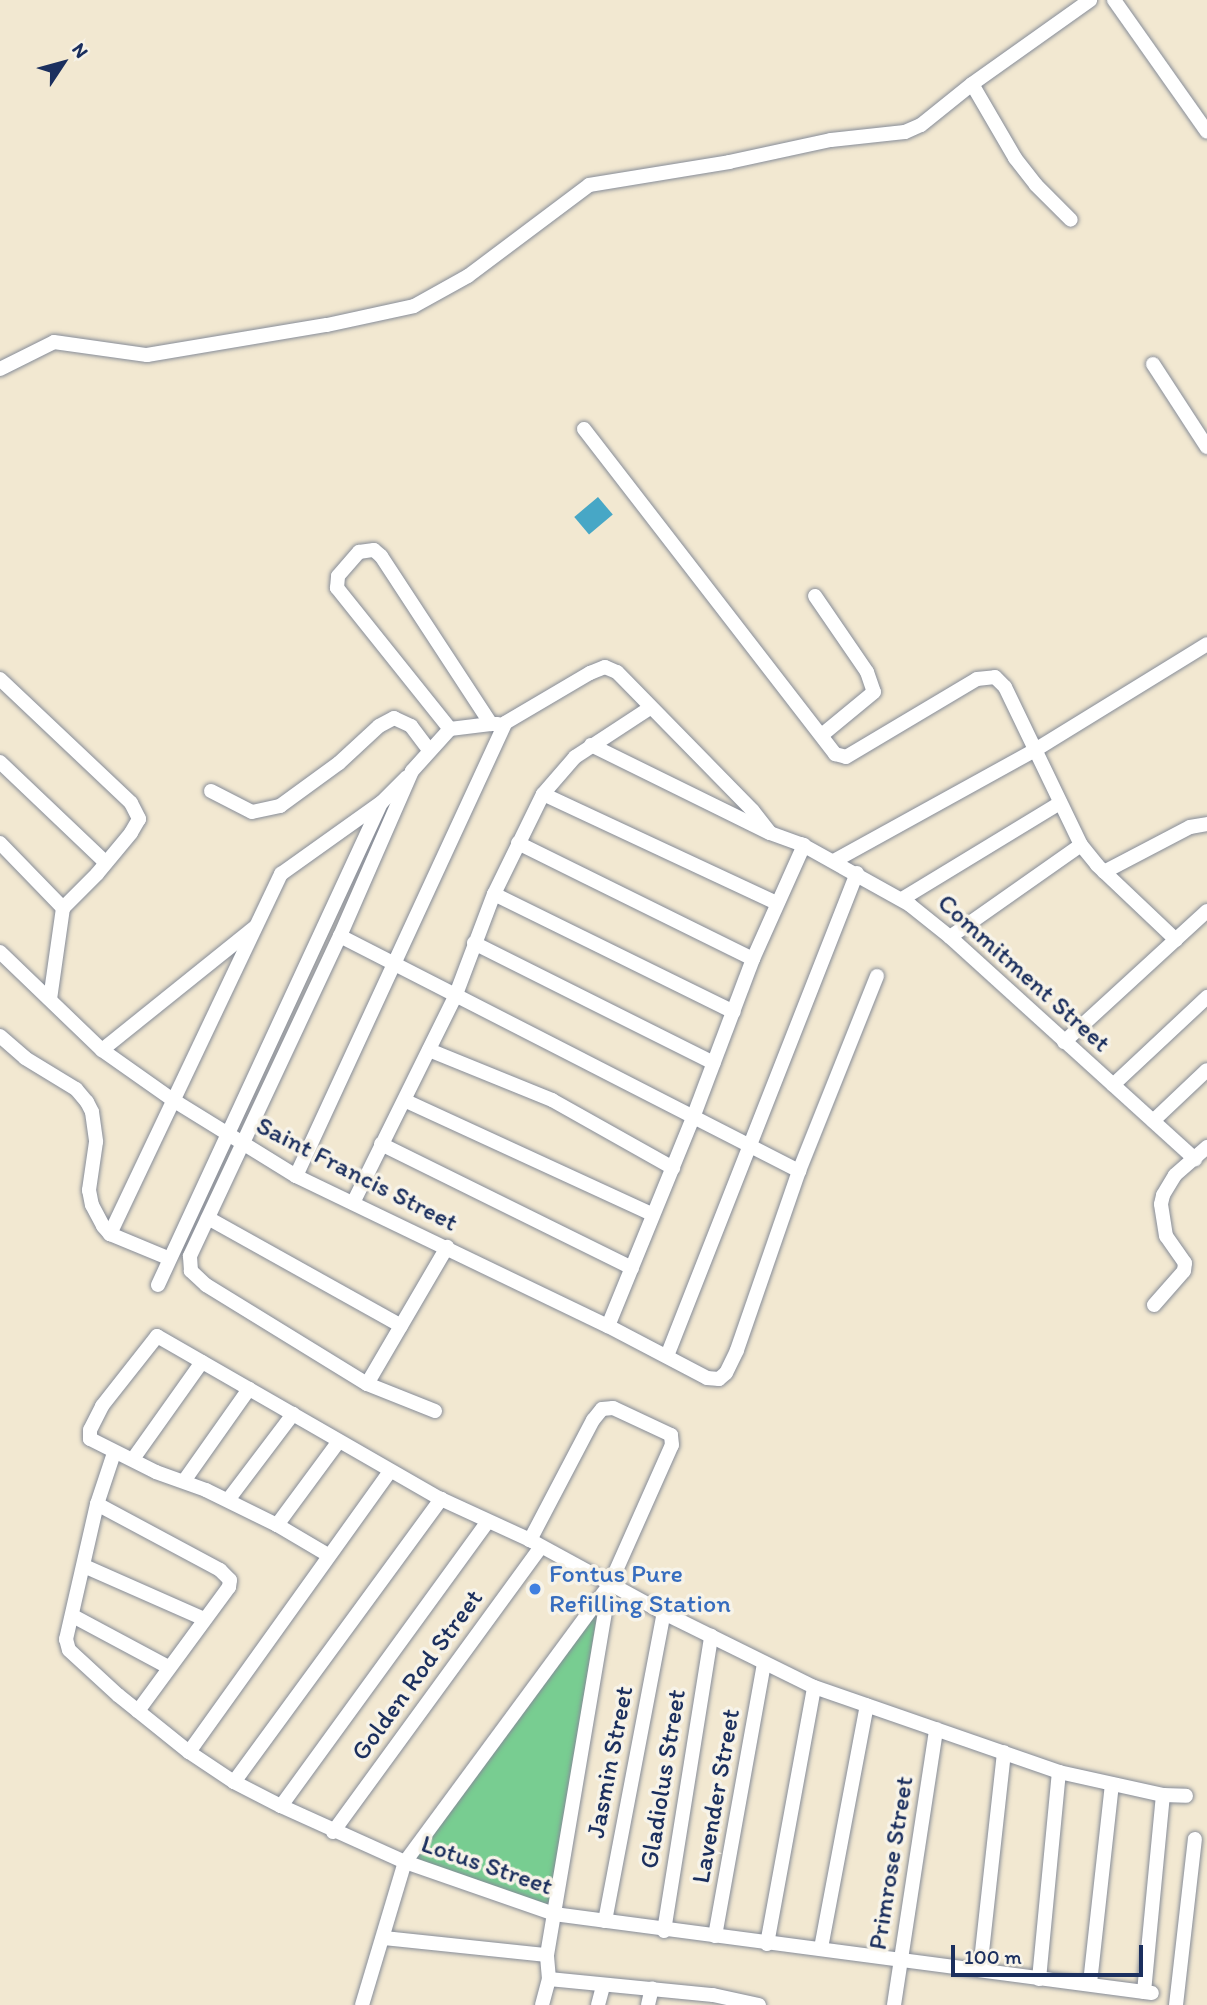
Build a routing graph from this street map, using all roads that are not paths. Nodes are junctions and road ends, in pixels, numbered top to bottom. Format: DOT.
graph roads {
  1 [pos="1090,0"];
  2 [pos="1114,0"];
  3 [pos="972,84"];
  4 [pos="1207,131"];
  5 [pos="1071,220"];
  6 [pos="1153,364"];
  7 [pos="0,369"];
  8 [pos="584,429"];
  9 [pos="1207,447"];
  10 [pos="815,596"];
  11 [pos="1207,644"];
  12 [pos="0,679"];
  13 [pos="650,708"];
  14 [pos="498,724"];
  15 [pos="450,729"];
  16 [pos="823,734"];
  17 [pos="591,745"];
  18 [pos="429,750"];
  19 [pos="1035,750"];
  20 [pos="0,762"];
  21 [pos="412,771"];
  22 [pos="211,791"];
  23 [pos="542,794"];
  24 [pos="382,802"];
  25 [pos="1060,803"];
  26 [pos="1205,824"];
  27 [pos="770,833"];
  28 [pos="519,843"];
  29 [pos="1,845"];
  30 [pos="804,845"];
  31 [pos="1081,845"];
  32 [pos="834,861"];
  33 [pos="106,863"];
  34 [pos="1104,872"];
  35 [pos="857,873"];
  36 [pos="495,894"];
  37 [pos="902,899"];
  38 [pos="777,903"];
  39 [pos="63,908"];
  40 [pos="1207,911"];
  41 [pos="257,926"];
  42 [pos="340,936"];
  43 [pos="950,937"];
  44 [pos="1176,940"];
  45 [pos="474,943"];
  46 [pos="0,952"];
  47 [pos="753,959"];
  48 [pos="396,963"];
  49 [pos="877,976"];
  50 [pos="454,997"];
  51 [pos="1207,997"];
  52 [pos="50,999"];
  53 [pos="734,1012"];
  54 [pos="0,1036"];
  55 [pos="1064,1042"];
  56 [pos="102,1050"];
  57 [pos="429,1050"];
  58 [pos="713,1063"];
  59 [pos="1207,1070"];
  60 [pos="1113,1085"];
  61 [pos="173,1100"];
  62 [pos="406,1101"];
  63 [pos="694,1115"];
  64 [pos="1153,1121"];
  65 [pos="234,1139"];
  66 [pos="381,1144"];
  67 [pos="750,1145"];
  68 [pos="1207,1147"];
  69 [pos="1195,1158"];
  70 [pos="673,1168"];
  71 [pos="799,1171"];
  72 [pos="296,1176"];
  73 [pos="353,1203"];
  74 [pos="652,1214"];
  75 [pos="208,1218"];
  76 [pos="110,1234"];
  77 [pos="447,1247"];
  78 [pos="169,1258"];
  79 [pos="632,1268"];
  80 [pos="158,1285"];
  81 [pos="1154,1305"];
  82 [pos="401,1326"];
  83 [pos="608,1326"];
  84 [pos="667,1356"];
  85 [pos="202,1362"];
  86 [pos="367,1384"];
  87 [pos="249,1389"];
  88 [pos="435,1411"];
  89 [pos="293,1415"];
  90 [pos="339,1441"];
  91 [pos="114,1453"];
  92 [pos="134,1459"];
  93 [pos="390,1471"];
  94 [pos="184,1481"];
  95 [pos="441,1499"];
  96 [pos="228,1500"];
  97 [pos="97,1504"];
  98 [pos="487,1522"];
  99 [pos="277,1525"];
  100 [pos="535,1544"];
  101 [pos="328,1555"];
  102 [pos="84,1566"];
  103 [pos="610,1584"];
  104 [pos="664,1613"];
  105 [pos="73,1616"];
  106 [pos="204,1619"];
  107 [pos="711,1636"];
  108 [pos="764,1664"];
  109 [pos="168,1667"];
  110 [pos="814,1687"];
  111 [pos="867,1705"];
  112 [pos="138,1711"];
  113 [pos="936,1729"];
  114 [pos="189,1752"];
  115 [pos="1004,1752"];
  116 [pos="1059,1773"];
  117 [pos="234,1782"];
  118 [pos="1112,1784"];
  119 [pos="1163,1795"];
  120 [pos="1186,1796"];
  121 [pos="281,1807"];
  122 [pos="333,1832"];
  123 [pos="1195,1839"];
  124 [pos="405,1862"];
  125 [pos="554,1914"];
  126 [pos="605,1921"];
  127 [pos="664,1931"];
  128 [pos="715,1936"];
  129 [pos="384,1938"];
  130 [pos="767,1944"];
  131 [pos="821,1948"];
  132 [pos="547,1955"];
  133 [pos="900,1962"];
  134 [pos="980,1970"];
  135 [pos="549,1979"];
  136 [pos="1039,1979"];
  137 [pos="1090,1983"];
  138 [pos="603,1986"];
  139 [pos="652,1988"];
  140 [pos="712,2000"];
  141 [pos="362,2005"];
  142 [pos="542,2005"];
  143 [pos="598,2005"];
  144 [pos="648,2005"];
  145 [pos="759,2005"];
  146 [pos="894,2005"];
  147 [pos="1176,2005"];
  1 -- 3 [label="street"];
  2 -- 4 [label="street"];
  3 -- 5 [label="street"];
  3 -- 7 [label="street"];
  6 -- 9 [label="street"];
  8 -- 16 [label="street"];
  10 -- 16 [label="street"];
  11 -- 19 [label="street"];
  12 -- 33 [label="street"];
  13 -- 14 [label="street"];
  13 -- 17 [label="street"];
  13 -- 27 [label="street"];
  14 -- 15 [label="street"];
  14 -- 15 [label="street"];
  14 -- 48 [label="street"];
  15 -- 18 [label="street"];
  16 -- 19 [label="street"];
  17 -- 23 [label="street"];
  17 -- 27 [label="street, Commitment Street"];
  18 -- 21 [label="street"];
  18 -- 22 [label="street"];
  19 -- 25 [label="street"];
  19 -- 32 [label="street"];
  20 -- 33 [label="street"];
  21 -- 24 [label="street"];
  21 -- 42 [label="street"];
  23 -- 28 [label="street"];
  23 -- 38 [label="street"];
  24 -- 41 [label="street"];
  24 -- 65 [label="street"];
  25 -- 31 [label="street"];
  25 -- 37 [label="street"];
  26 -- 34 [label="street"];
  27 -- 30 [label="street, Commitment Street"];
  28 -- 36 [label="street"];
  28 -- 47 [label="street"];
  29 -- 39 [label="street"];
  30 -- 32 [label="street, Commitment Street"];
  30 -- 38 [label="street"];
  31 -- 34 [label="street"];
  31 -- 43 [label="street"];
  32 -- 35 [label="street, Commitment Street"];
  33 -- 39 [label="street"];
  34 -- 44 [label="street"];
  35 -- 37 [label="street, Commitment Street"];
  35 -- 67 [label="street"];
  36 -- 45 [label="street"];
  36 -- 53 [label="street"];
  37 -- 43 [label="street, Commitment Street"];
  38 -- 47 [label="street"];
  39 -- 52 [label="street"];
  40 -- 44 [label="street"];
  41 -- 56 [label="street"];
  41 -- 61 [label="street"];
  42 -- 48 [label="street"];
  42 -- 65 [label="street"];
  43 -- 55 [label="street, Commitment Street"];
  44 -- 55 [label="street"];
  45 -- 50 [label="street"];
  45 -- 58 [label="street"];
  46 -- 52 [label="street, Saint Francis Street"];
  47 -- 53 [label="street"];
  48 -- 50 [label="street"];
  48 -- 72 [label="street"];
  49 -- 71 [label="street"];
  50 -- 57 [label="street"];
  50 -- 63 [label="street"];
  51 -- 60 [label="street"];
  52 -- 56 [label="street, Saint Francis Street"];
  53 -- 58 [label="street"];
  54 -- 76 [label="street"];
  55 -- 60 [label="street, Commitment Street"];
  56 -- 61 [label="street, Saint Francis Street"];
  57 -- 62 [label="street"];
  57 -- 70 [label="street"];
  58 -- 63 [label="street"];
  59 -- 64 [label="street"];
  60 -- 64 [label="street, Commitment Street"];
  61 -- 65 [label="street, Saint Francis Street"];
  61 -- 76 [label="street"];
  62 -- 66 [label="street"];
  62 -- 74 [label="street"];
  63 -- 67 [label="street"];
  63 -- 70 [label="street"];
  64 -- 69 [label="street, Commitment Street"];
  65 -- 72 [label="street, Saint Francis Street"];
  65 -- 75 [label="street"];
  65 -- 78 [label="street"];
  66 -- 73 [label="street"];
  66 -- 79 [label="street"];
  67 -- 71 [label="street"];
  67 -- 84 [label="street"];
  68 -- 69 [label="street"];
  69 -- 81 [label="street"];
  70 -- 74 [label="street"];
  71 -- 84 [label="street, Saint Francis Street"];
  72 -- 73 [label="street, Saint Francis Street"];
  73 -- 77 [label="street, Saint Francis Street"];
  74 -- 79 [label="street"];
  75 -- 82 [label="street"];
  75 -- 86 [label="street"];
  76 -- 78 [label="street"];
  77 -- 82 [label="street"];
  77 -- 83 [label="street, Saint Francis Street"];
  78 -- 80 [label="street"];
  79 -- 83 [label="street"];
  82 -- 86 [label="street"];
  83 -- 84 [label="street, Saint Francis Street"];
  85 -- 87 [label="street"];
  85 -- 91 [label="street"];
  85 -- 92 [label="street"];
  86 -- 88 [label="street"];
  87 -- 89 [label="street"];
  87 -- 94 [label="street"];
  89 -- 90 [label="street"];
  89 -- 96 [label="street"];
  90 -- 93 [label="street"];
  90 -- 99 [label="street"];
  91 -- 92 [label="street"];
  91 -- 97 [label="street, Lotus Street"];
  92 -- 94 [label="street"];
  93 -- 95 [label="street"];
  93 -- 101 [label="street"];
  94 -- 96 [label="street"];
  95 -- 98 [label="street"];
  95 -- 117 [label="street"];
  96 -- 99 [label="street"];
  97 -- 102 [label="street, Lotus Street"];
  97 -- 106 [label="street"];
  98 -- 100 [label="street"];
  98 -- 121 [label="street"];
  99 -- 101 [label="street"];
  100 -- 103 [label="street"];
  100 -- 103 [label="street, Golden Rod Street"];
  100 -- 122 [label="street, Golden Rod Street"];
  101 -- 114 [label="street"];
  102 -- 105 [label="street, Lotus Street"];
  102 -- 106 [label="street"];
  103 -- 104 [label="street"];
  103 -- 124 [label="street"];
  103 -- 125 [label="street"];
  104 -- 107 [label="street"];
  104 -- 126 [label="street, Jasmin Street"];
  105 -- 109 [label="street"];
  105 -- 112 [label="street, Lotus Street"];
  106 -- 109 [label="street"];
  107 -- 108 [label="street"];
  107 -- 127 [label="street, Gladiolus Street"];
  108 -- 110 [label="street"];
  108 -- 128 [label="street, Lavender Street"];
  109 -- 112 [label="street"];
  110 -- 111 [label="street"];
  110 -- 130 [label="street"];
  111 -- 113 [label="street"];
  111 -- 131 [label="street"];
  112 -- 114 [label="street, Lotus Street"];
  113 -- 115 [label="street"];
  113 -- 133 [label="street, Primrose Street"];
  114 -- 117 [label="street, Lotus Street"];
  115 -- 116 [label="street"];
  115 -- 134 [label="street"];
  116 -- 118 [label="street"];
  116 -- 136 [label="street"];
  117 -- 121 [label="street, Lotus Street"];
  118 -- 119 [label="street"];
  118 -- 137 [label="street"];
  119 -- 120 [label="street"];
  119 -- 137 [label="street, Lotus Street"];
  121 -- 122 [label="street, Lotus Street"];
  122 -- 124 [label="street, Lotus Street"];
  123 -- 147 [label="street"];
  124 -- 125 [label="street, Lotus Street"];
  124 -- 129 [label="street"];
  125 -- 126 [label="street, Lotus Street"];
  125 -- 132 [label="street"];
  126 -- 127 [label="street, Lotus Street"];
  127 -- 128 [label="street, Lotus Street"];
  128 -- 130 [label="street, Lotus Street"];
  129 -- 132 [label="street"];
  129 -- 141 [label="street"];
  130 -- 131 [label="street, Lotus Street"];
  131 -- 133 [label="street, Lotus Street"];
  132 -- 135 [label="street"];
  133 -- 134 [label="street, Lotus Street"];
  133 -- 146 [label="street, Primrose Street"];
  134 -- 136 [label="street, Lotus Street"];
  135 -- 138 [label="street"];
  135 -- 142 [label="street"];
  136 -- 137 [label="street, Lotus Street"];
  138 -- 139 [label="street"];
  138 -- 143 [label="street"];
  139 -- 140 [label="street"];
  139 -- 144 [label="street"];
  140 -- 145 [label="street"];
}
